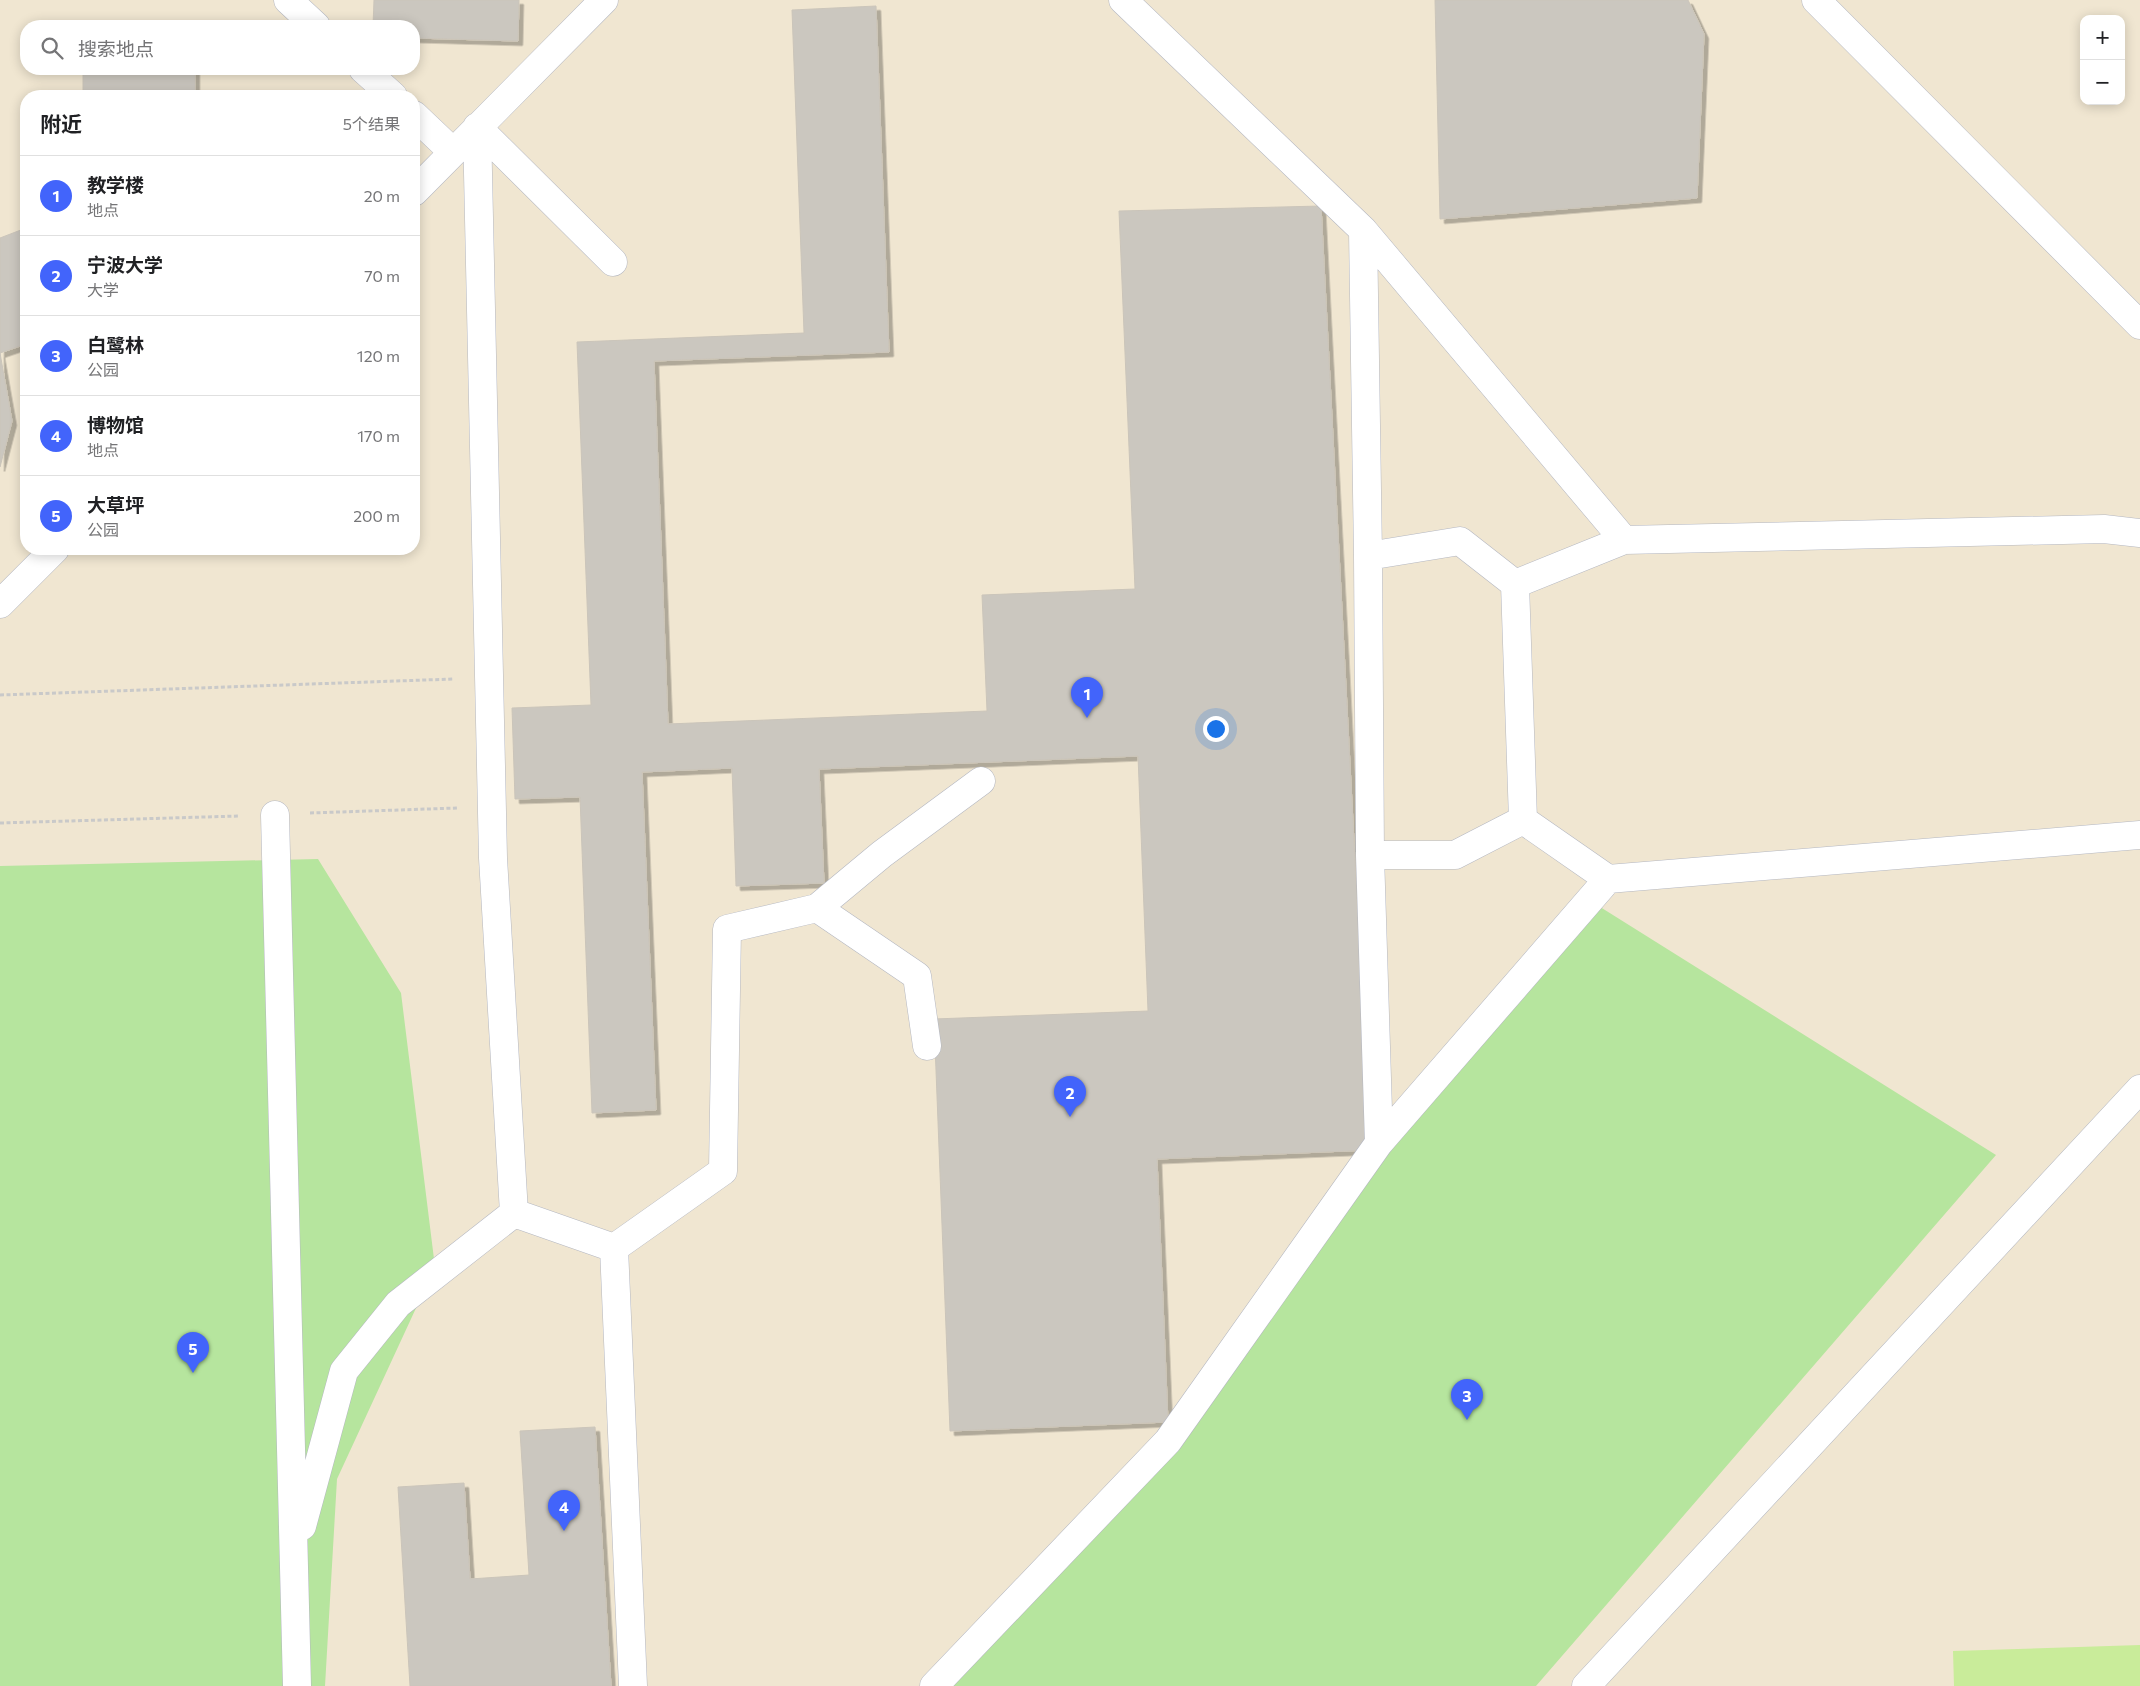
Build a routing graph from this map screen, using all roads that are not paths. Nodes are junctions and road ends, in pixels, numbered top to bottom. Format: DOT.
graph roads {
  1 [pos="288,0"];
  2 [pos="604,0"];
  3 [pos="1123,0"];
  4 [pos="1816,0"];
  5 [pos="310,20"];
  6 [pos="370,75"];
  7 [pos="386,90"];
  8 [pos="420,121"];
  9 [pos="477,127"];
  10 [pos="453,152"];
  11 [pos="420,186"];
  12 [pos="1363,230"];
  13 [pos="613,262"];
  14 [pos="2140,325"];
  15 [pos="2140,533"];
  16 [pos="1624,540"];
  17 [pos="49,555"];
  18 [pos="1368,556"];
  19 [pos="1515,584"];
  20 [pos="0,604"];
  21 [pos="981,781"];
  22 [pos="275,815"];
  23 [pos="1523,820"];
  24 [pos="2140,835"];
  25 [pos="1370,855"];
  26 [pos="1608,878"];
  27 [pos="817,908"];
  28 [pos="927,1046"];
  29 [pos="2140,1089"];
  30 [pos="1379,1143"];
  31 [pos="514,1213"];
  32 [pos="614,1248"];
  33 [pos="294,1555"];
  34 [pos="297,1686"];
  35 [pos="633,1686"];
  36 [pos="934,1686"];
  37 [pos="1586,1686"];
  1 -- 5 [label="street"];
  2 -- 9 [label="street"];
  3 -- 12 [label="street"];
  4 -- 14 [label="street"];
  6 -- 7 [label="street"];
  8 -- 10 [label="street"];
  9 -- 10 [label="street"];
  9 -- 13 [label="street"];
  9 -- 31 [label="street"];
  10 -- 11 [label="street"];
  12 -- 16 [label="street"];
  12 -- 18 [label="street"];
  15 -- 16 [label="street"];
  16 -- 19 [label="street"];
  17 -- 20 [label="street"];
  18 -- 19 [label="street"];
  18 -- 25 [label="street"];
  19 -- 23 [label="street"];
  21 -- 27 [label="street"];
  22 -- 33 [label="street"];
  23 -- 25 [label="street"];
  23 -- 26 [label="street"];
  24 -- 26 [label="street"];
  25 -- 30 [label="street"];
  26 -- 30 [label="street"];
  27 -- 28 [label="street"];
  27 -- 32 [label="street"];
  29 -- 37 [label="street"];
  30 -- 36 [label="street"];
  31 -- 32 [label="street"];
  31 -- 33 [label="street"];
  32 -- 35 [label="street"];
  33 -- 34 [label="street"];
}
